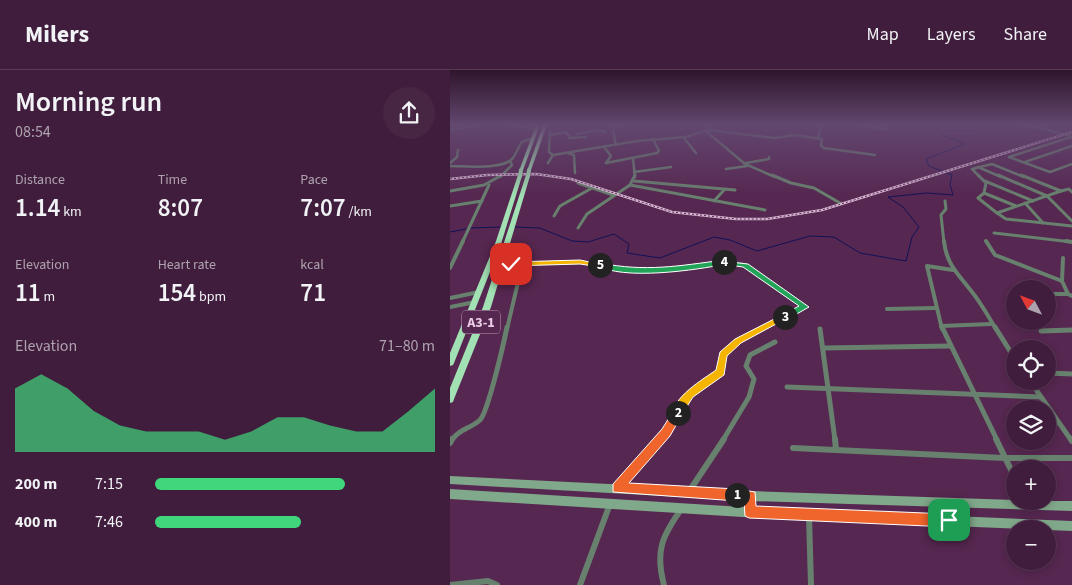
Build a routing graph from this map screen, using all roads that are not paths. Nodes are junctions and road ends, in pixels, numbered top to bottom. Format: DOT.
graph roads {
  1 [pos="518,149"];
  2 [pos="529,149"];
  3 [pos="537,149"];
  4 [pos="549,149"];
  5 [pos="591,149"];
  6 [pos="606,149"];
  7 [pos="657,149"];
  8 [pos="693,149"];
  9 [pos="728,149"];
  10 [pos="830,149"];
  11 [pos="1034,149"];
  12 [pos="1063,149"];
  13 [pos="458,150"];
  14 [pos="567,153"];
  15 [pos="696,153"];
  16 [pos="553,155"];
  17 [pos="875,155"];
  18 [pos="769,157"];
  19 [pos="634,159"];
  20 [pos="510,161"];
  21 [pos="1025,162"];
  22 [pos="548,163"];
  23 [pos="744,163"];
  24 [pos="1072,164"];
  25 [pos="450,165"];
  26 [pos="749,165"];
  27 [pos="978,167"];
  28 [pos="671,168"];
  29 [pos="726,169"];
  30 [pos="574,172"];
  31 [pos="634,172"];
  32 [pos="634,181"];
  33 [pos="984,181"];
  34 [pos="578,183"];
  35 [pos="489,185"];
  36 [pos="630,185"];
  37 [pos="1072,185"];
  38 [pos="592,188"];
  39 [pos="725,189"];
  40 [pos="735,190"];
  41 [pos="1071,190"];
  42 [pos="450,191"];
  43 [pos="1061,191"];
  44 [pos="984,193"];
  45 [pos="614,196"];
  46 [pos="1046,196"];
  47 [pos="1033,200"];
  48 [pos="482,201"];
  49 [pos="714,201"];
  50 [pos="945,201"];
  51 [pos="1025,203"];
  52 [pos="840,204"];
  53 [pos="450,206"];
  54 [pos="1016,206"];
  55 [pos="766,210"];
  56 [pos="997,213"];
  57 [pos="554,216"];
  58 [pos="1072,221"];
  59 [pos="1043,223"];
  60 [pos="1072,226"];
  61 [pos="578,228"];
  62 [pos="994,232"];
  63 [pos="986,240"];
  64 [pos="1072,242"];
  65 [pos="1063,258"];
  66 [pos="501,264"];
  67 [pos="511,264"];
  68 [pos="450,268"];
  69 [pos="953,270"];
  70 [pos="1062,281"];
  71 [pos="479,292"];
  72 [pos="1056,294"];
  73 [pos="1070,295"];
  74 [pos="450,298"];
  75 [pos="476,302"];
  76 [pos="450,307"];
  77 [pos="936,308"];
  78 [pos="887,309"];
  79 [pos="991,324"];
  80 [pos="942,326"];
  81 [pos="820,329"];
  82 [pos="1072,330"];
  83 [pos="1041,331"];
  84 [pos="775,342"];
  85 [pos="950,346"];
  86 [pos="1006,346"];
  87 [pos="824,348"];
  88 [pos="450,363"];
  89 [pos="1056,373"];
  90 [pos="1072,374"];
  91 [pos="786,387"];
  92 [pos="828,388"];
  93 [pos="1036,390"];
  94 [pos="974,395"];
  95 [pos="1041,397"];
  96 [pos="450,399"];
  97 [pos="1072,441"];
  98 [pos="450,443"];
  99 [pos="793,448"];
  100 [pos="836,450"];
  101 [pos="1004,458"];
  102 [pos="1072,458"];
  103 [pos="1006,462"];
  104 [pos="450,475"];
  105 [pos="455,480"];
  106 [pos="617,488"];
  107 [pos="688,493"];
  108 [pos="450,494"];
  109 [pos="751,496"];
  110 [pos="610,503"];
  111 [pos="1072,506"];
  112 [pos="683,507"];
  113 [pos="749,512"];
  114 [pos="809,514"];
  115 [pos="1072,526"];
  116 [pos="450,585"];
  117 [pos="497,585"];
  118 [pos="580,585"];
  119 [pos="664,585"];
  120 [pos="811,585"];
  1 -- 20 [label="street"];
  2 -- 71 [label="highway"];
  3 -- 66 [label="highway, A3-1, bridge"];
  4 -- 16 [label="street"];
  5 -- 14 [label="street"];
  6 -- 19 [label="street"];
  7 -- 19 [label="street"];
  8 -- 15 [label="street"];
  9 -- 23 [label="street"];
  10 -- 17 [label="street"];
  11 -- 21 [label="street"];
  12 -- 21 [label="street"];
  13 -- 25 [label="street"];
  14 -- 16 [label="street"];
  14 -- 30 [label="street"];
  16 -- 22 [label="street"];
  18 -- 23 [label="street"];
  19 -- 31 [label="street"];
  20 -- 25 [label="street"];
  20 -- 35 [label="street"];
  21 -- 24 [label="street"];
  23 -- 26 [label="street"];
  26 -- 29 [label="street"];
  26 -- 52 [label="street"];
  27 -- 33 [label="street"];
  27 -- 43 [label="street"];
  27 -- 46 [label="street"];
  28 -- 31 [label="street"];
  31 -- 32 [label="street"];
  32 -- 36 [label="street"];
  32 -- 39 [label="street"];
  33 -- 44 [label="street"];
  33 -- 47 [label="street"];
  34 -- 38 [label="street"];
  35 -- 42 [label="street"];
  35 -- 48 [label="street"];
  36 -- 45 [label="street"];
  36 -- 49 [label="street"];
  37 -- 41 [label="street"];
  38 -- 45 [label="street"];
  38 -- 57 [label="street"];
  39 -- 40 [label="street"];
  39 -- 49 [label="street"];
  41 -- 43 [label="street"];
  43 -- 46 [label="street"];
  44 -- 54 [label="street"];
  44 -- 56 [label="street"];
  45 -- 61 [label="street"];
  46 -- 47 [label="street"];
  46 -- 58 [label="street"];
  47 -- 51 [label="street"];
  48 -- 53 [label="street"];
  48 -- 68 [label="street"];
  49 -- 55 [label="street"];
  50 -- 69 [label="street"];
  51 -- 54 [label="street"];
  51 -- 59 [label="street"];
  54 -- 56 [label="street"];
  56 -- 59 [label="street"];
  59 -- 60 [label="street"];
  62 -- 64 [label="street"];
  63 -- 70 [label="street"];
  65 -- 70 [label="street"];
  66 -- 67 [label="street"];
  66 -- 96 [label="highway, A3-1"];
  67 -- 98 [label="street"];
  67 -- 106 [label="street"];
  69 -- 77 [label="street"];
  69 -- 79 [label="street"];
  70 -- 73 [label="street"];
  71 -- 74 [label="street"];
  71 -- 75 [label="highway"];
  72 -- 73 [label="street"];
  75 -- 76 [label="street"];
  75 -- 88 [label="highway"];
  77 -- 78 [label="street"];
  77 -- 80 [label="street"];
  79 -- 80 [label="street"];
  79 -- 86 [label="street"];
  80 -- 85 [label="street"];
  81 -- 87 [label="street"];
  82 -- 83 [label="street"];
  84 -- 107 [label="street"];
  85 -- 87 [label="street"];
  85 -- 94 [label="street"];
  87 -- 92 [label="street"];
  89 -- 90 [label="street"];
  91 -- 92 [label="street"];
  92 -- 94 [label="street"];
  92 -- 100 [label="street"];
  93 -- 95 [label="street"];
  94 -- 95 [label="street"];
  94 -- 101 [label="street"];
  95 -- 97 [label="street"];
  99 -- 100 [label="street"];
  100 -- 101 [label="street"];
  101 -- 102 [label="street"];
  101 -- 103 [label="street"];
  104 -- 105 [label="street"];
  105 -- 106 [label="street"];
  106 -- 107 [label="street"];
  107 -- 109 [label="street"];
  108 -- 110 [label="street"];
  109 -- 111 [label="street"];
  109 -- 113 [label="street"];
  110 -- 112 [label="street"];
  110 -- 118 [label="street"];
  112 -- 113 [label="street"];
  112 -- 119 [label="street"];
  113 -- 114 [label="street"];
  114 -- 115 [label="street"];
  114 -- 120 [label="street"];
  116 -- 117 [label="street"];
}
